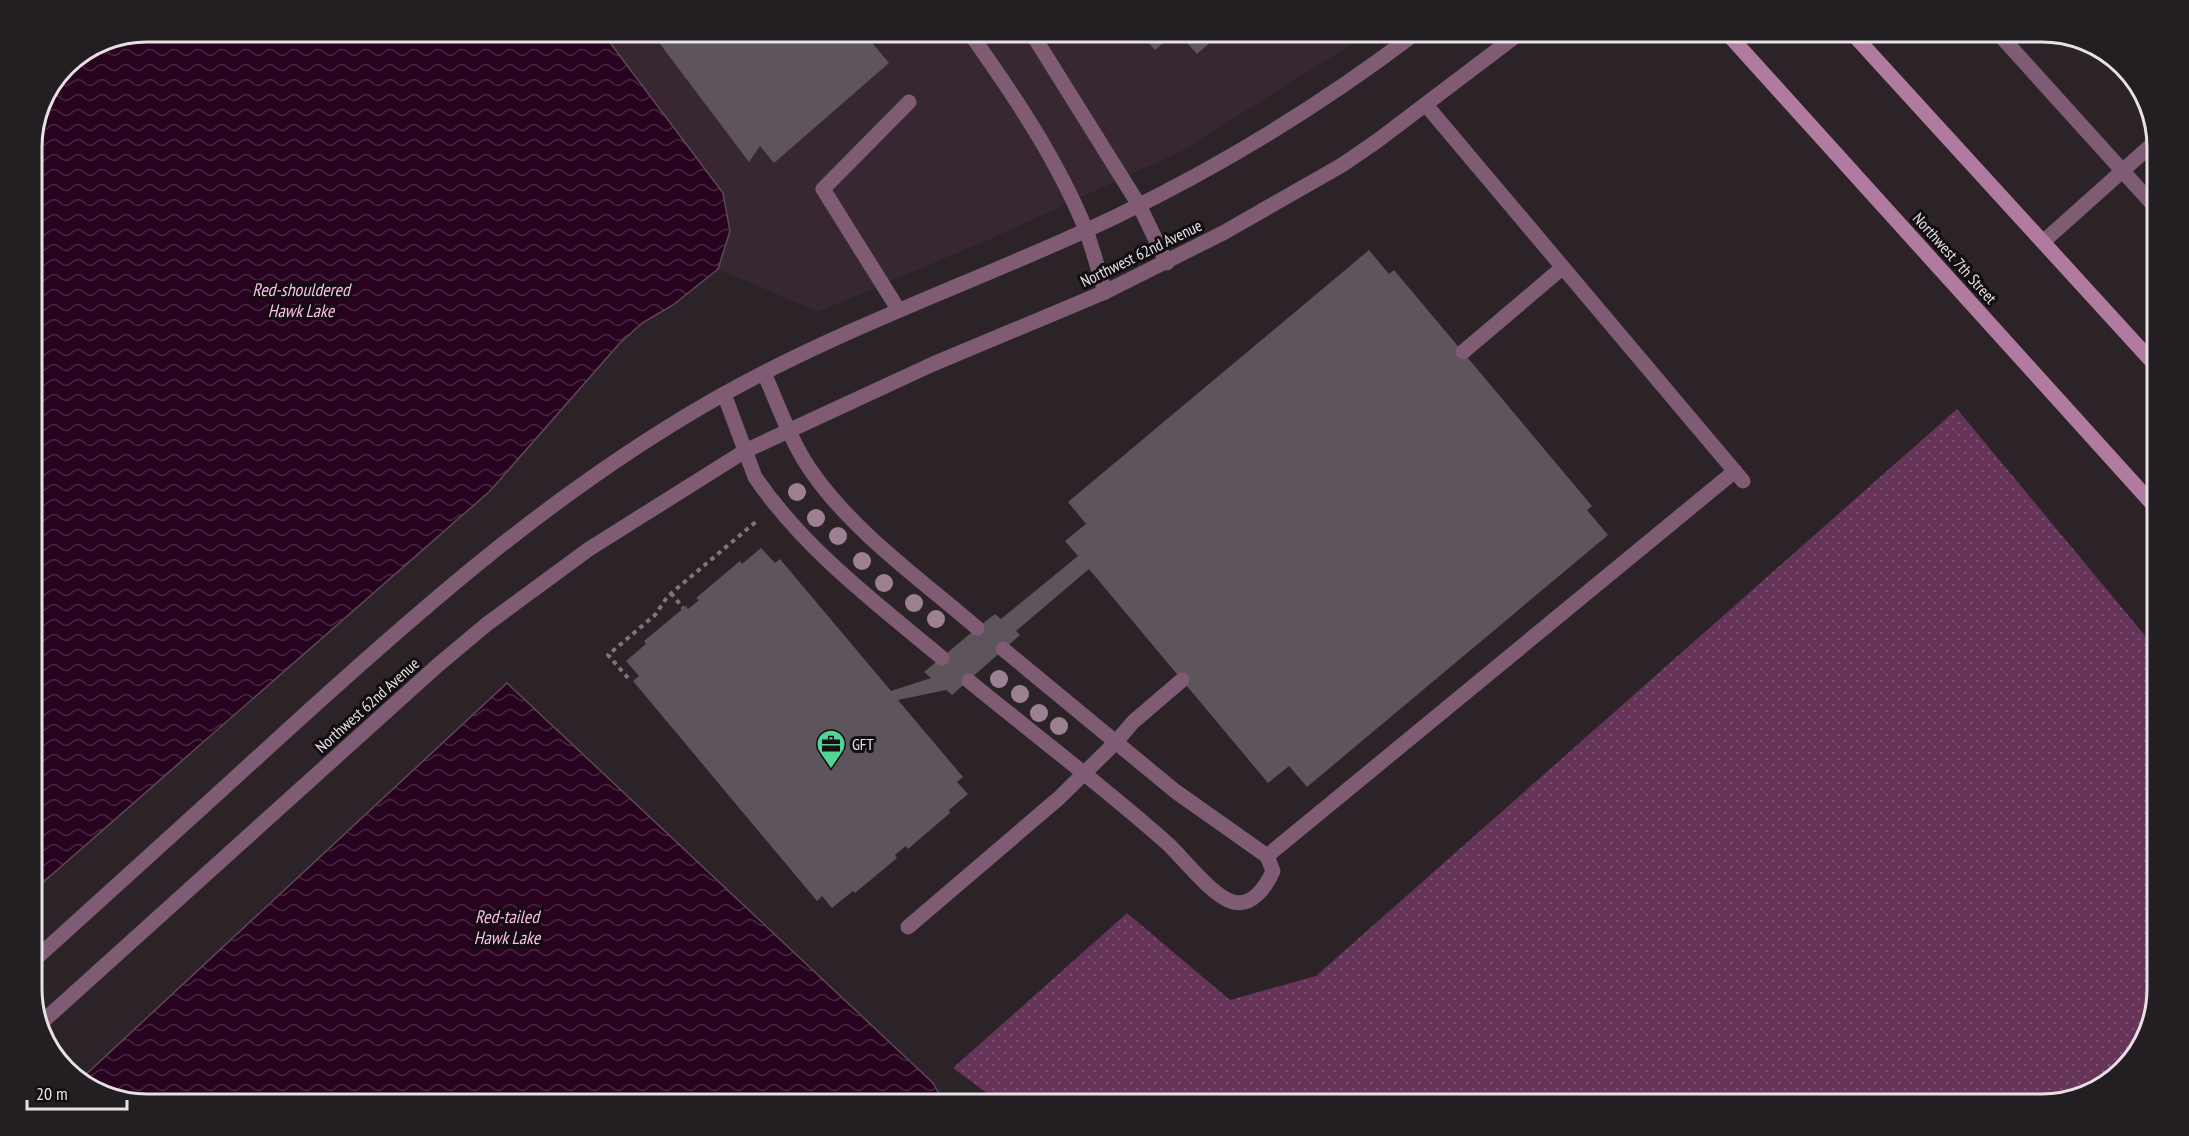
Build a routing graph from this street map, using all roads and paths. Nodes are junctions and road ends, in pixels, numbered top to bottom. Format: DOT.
graph roads {
  1 [pos="976,42"];
  2 [pos="1038,42"];
  3 [pos="1403,42"];
  4 [pos="1508,42"];
  5 [pos="1735,42"];
  6 [pos="1860,42"];
  7 [pos="2006,42"];
  8 [pos="909,102"];
  9 [pos="1426,105"];
  10 [pos="2147,149"];
  11 [pos="2124,171"];
  12 [pos="2147,197"];
  13 [pos="1139,205"];
  14 [pos="1086,230"];
  15 [pos="2044,241"];
  16 [pos="1167,262"];
  17 [pos="1562,268"];
  18 [pos="1105,292"];
  19 [pos="898,309"];
  20 [pos="1463,352"];
  21 [pos="2147,356"];
  22 [pos="764,373"];
  23 [pos="724,394"];
  24 [pos="789,429"];
  25 [pos="745,451"];
  26 [pos="2147,498"];
  27 [pos="759,520"];
  28 [pos="671,593"];
  29 [pos="683,608"];
  30 [pos="977,628"];
  31 [pos="1003,649"];
  32 [pos="942,658"];
  33 [pos="628,678"];
  34 [pos="1182,680"];
  35 [pos="969,681"];
  36 [pos="1116,742"];
  37 [pos="1083,775"];
  38 [pos="1267,856"];
  39 [pos="908,927"];
  40 [pos="42,953"];
  41 [pos="47,1018"];
  1 -- 14 [label="street"];
  2 -- 13 [label="street"];
  3 -- 13 [label="street"];
  4 -- 9 [label="street, Northwest 62nd Avenue"];
  5 -- 26 [label="main road, Northwest 7th Street"];
  6 -- 15 [label="main road"];
  7 -- 11 [label="street"];
  8 -- 19 [label="street"];
  9 -- 16 [label="street, Northwest 62nd Avenue"];
  9 -- 17 [label="street"];
  10 -- 11 [label="street"];
  11 -- 12 [label="street"];
  11 -- 15 [label="street"];
  13 -- 14 [label="street"];
  13 -- 16 [label="street"];
  14 -- 18 [label="street"];
  14 -- 19 [label="street"];
  15 -- 21 [label="main road"];
  16 -- 18 [label="street, Northwest 62nd Avenue"];
  17 -- 20 [label="street"];
  17 -- 38 [label="street"];
  18 -- 24 [label="street, Northwest 62nd Avenue"];
  19 -- 22 [label="street"];
  22 -- 23 [label="street"];
  22 -- 24 [label="street"];
  23 -- 25 [label="street"];
  23 -- 40 [label="street"];
  24 -- 25 [label="street, Northwest 62nd Avenue"];
  24 -- 30 [label="street"];
  25 -- 32 [label="street"];
  25 -- 41 [label="street, Northwest 62nd Avenue"];
  27 -- 28 [label="path"];
  28 -- 29 [label="path"];
  28 -- 33 [label="path"];
  31 -- 36 [label="street"];
  34 -- 36 [label="street"];
  35 -- 37 [label="street"];
  36 -- 37 [label="street"];
  36 -- 38 [label="street"];
  37 -- 38 [label="street"];
  37 -- 39 [label="street"];
}
